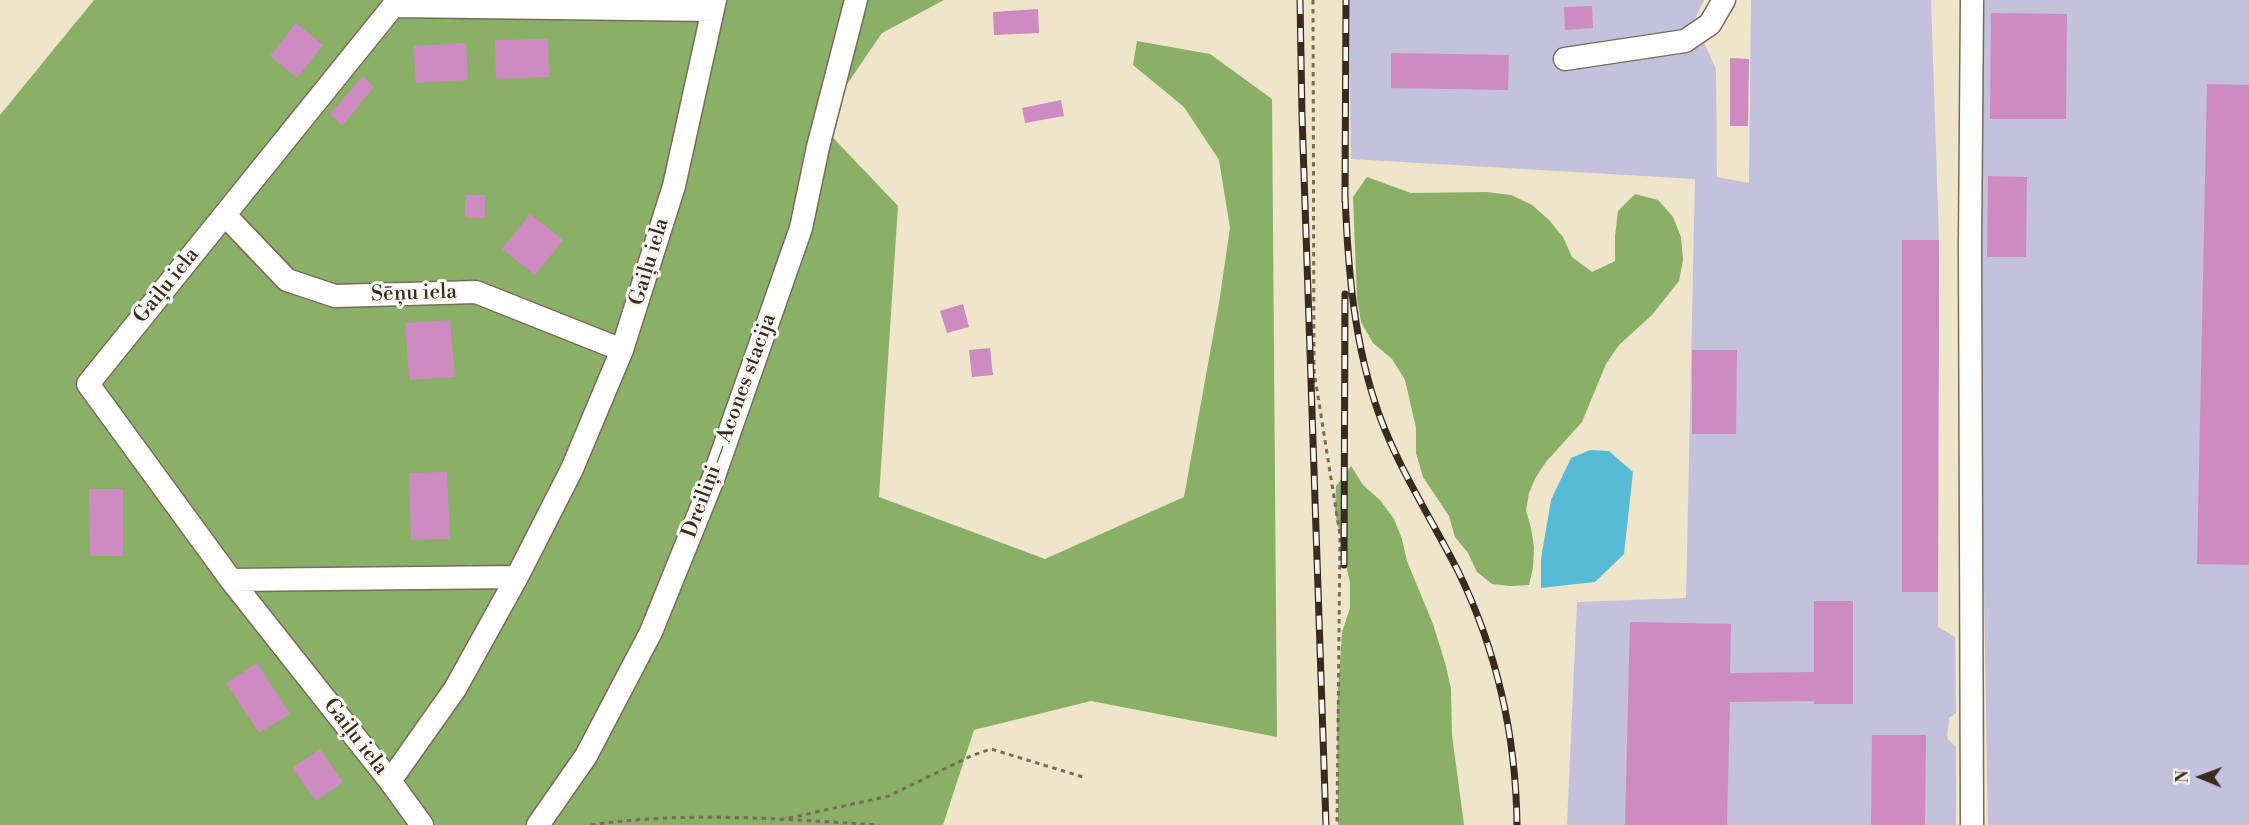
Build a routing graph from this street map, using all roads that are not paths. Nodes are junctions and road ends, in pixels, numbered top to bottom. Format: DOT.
graph roads {
  1 [pos="856,0"];
  2 [pos="1724,0"];
  3 [pos="1972,0"];
  4 [pos="396,3"];
  5 [pos="714,5"];
  6 [pos="1565,59"];
  7 [pos="225,215"];
  8 [pos="622,350"];
  9 [pos="517,577"];
  10 [pos="231,580"];
  11 [pos="390,781"];
  12 [pos="422,825"];
  13 [pos="538,825"];
  14 [pos="1972,825"];
  1 -- 13 [label="street, Dreiliņi — Acones stacija"];
  2 -- 6 [label="street"];
  3 -- 14 [label="street"];
  4 -- 5 [label="street"];
  4 -- 7 [label="street, Gaiļu iela"];
  5 -- 8 [label="street, Gaiļu iela"];
  7 -- 8 [label="street, Sēņu iela"];
  7 -- 10 [label="street, Gaiļu iela"];
  8 -- 9 [label="street, Gaiļu iela"];
  9 -- 10 [label="street"];
  9 -- 11 [label="street, Gaiļu iela"];
  10 -- 11 [label="street, Gaiļu iela"];
  11 -- 12 [label="street, Gaiļu iela"];
}
